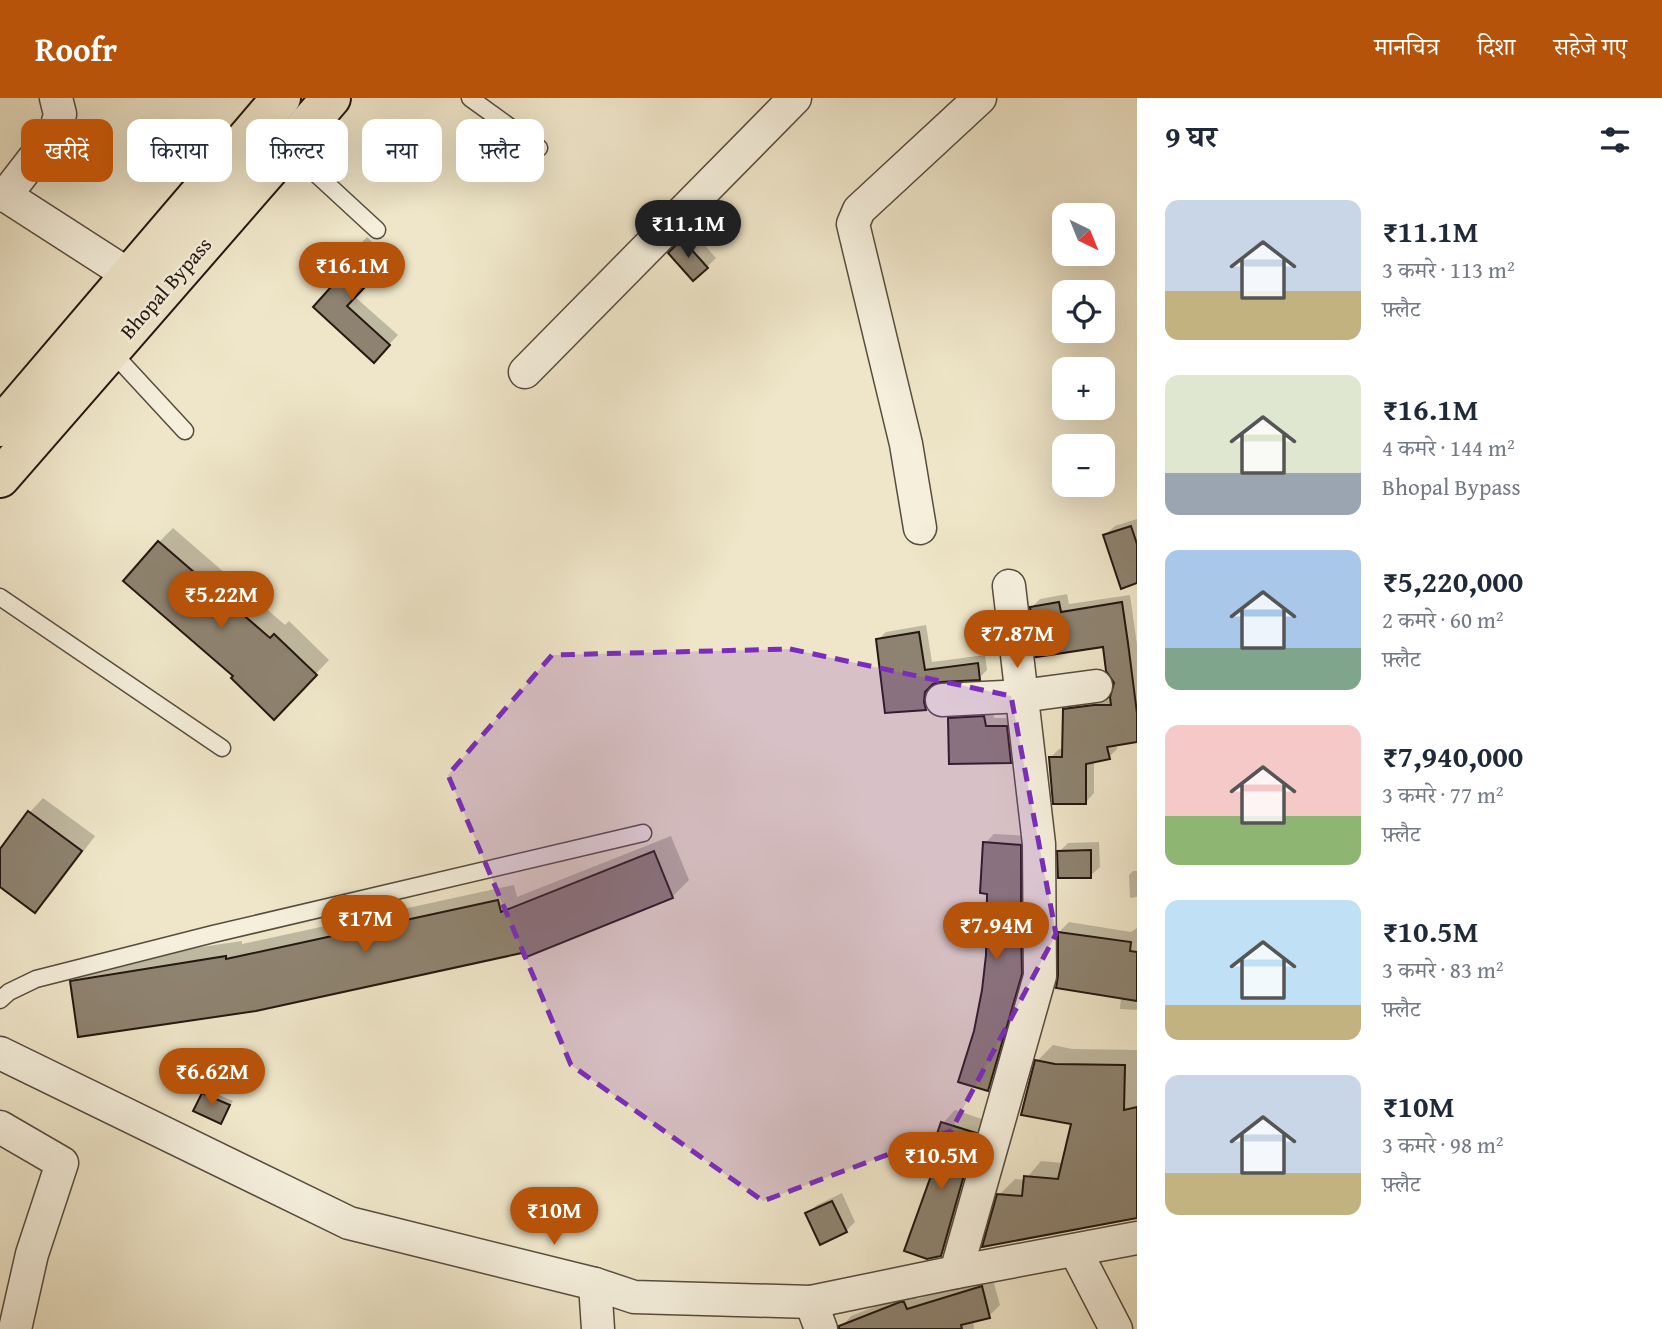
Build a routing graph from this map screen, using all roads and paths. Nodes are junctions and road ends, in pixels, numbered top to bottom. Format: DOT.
graph roads {
  1 [pos="56,98"];
  2 [pos="281,98"];
  3 [pos="331,98"];
  4 [pos="470,98"];
  5 [pos="795,98"];
  6 [pos="980,98"];
  7 [pos="313,119"];
  8 [pos="499,119"];
  9 [pos="258,182"];
  10 [pos="325,182"];
  11 [pos="3,194"];
  12 [pos="377,230"];
  13 [pos="129,275"];
  14 [pos="111,351"];
  15 [pos="525,372"];
  16 [pos="0,427"];
  17 [pos="185,431"];
  18 [pos="0,478"];
  19 [pos="920,528"];
  20 [pos="1009,586"];
  21 [pos="0,597"];
  22 [pos="1096,686"];
  23 [pos="1021,696"];
  24 [pos="942,700"];
  25 [pos="222,748"];
  26 [pos="643,833"];
  27 [pos="0,1000"];
  28 [pos="0,1053"];
  29 [pos="0,1127"];
  30 [pos="1137,1238"];
  31 [pos="1074,1250"];
  32 [pos="956,1272"];
  33 [pos="595,1283"];
  34 [pos="816,1316"];
  35 [pos="15,1329"];
  36 [pos="598,1329"];
  37 [pos="1116,1329"];
  1 -- 11 [label="street"];
  2 -- 13 [label="main road, Bhopal Bypass"];
  3 -- 7 [label="main road, Bhopal Bypass"];
  4 -- 8 [label="lane"];
  5 -- 15 [label="street"];
  6 -- 19 [label="street"];
  9 -- 14 [label="main road, Bhopal Bypass"];
  10 -- 12 [label="lane"];
  11 -- 13 [label="street"];
  13 -- 16 [label="main road, Bhopal Bypass"];
  14 -- 17 [label="lane"];
  14 -- 18 [label="main road, Bhopal Bypass"];
  20 -- 23 [label="street"];
  21 -- 25 [label="lane"];
  22 -- 23 [label="street"];
  23 -- 24 [label="street"];
  23 -- 32 [label="street"];
  26 -- 27 [label="lane"];
  28 -- 33 [label="street"];
  29 -- 35 [label="street"];
  30 -- 31 [label="street"];
  31 -- 32 [label="street"];
  31 -- 37 [label="street"];
  32 -- 34 [label="street"];
  33 -- 34 [label="street"];
  33 -- 36 [label="street"];
}
